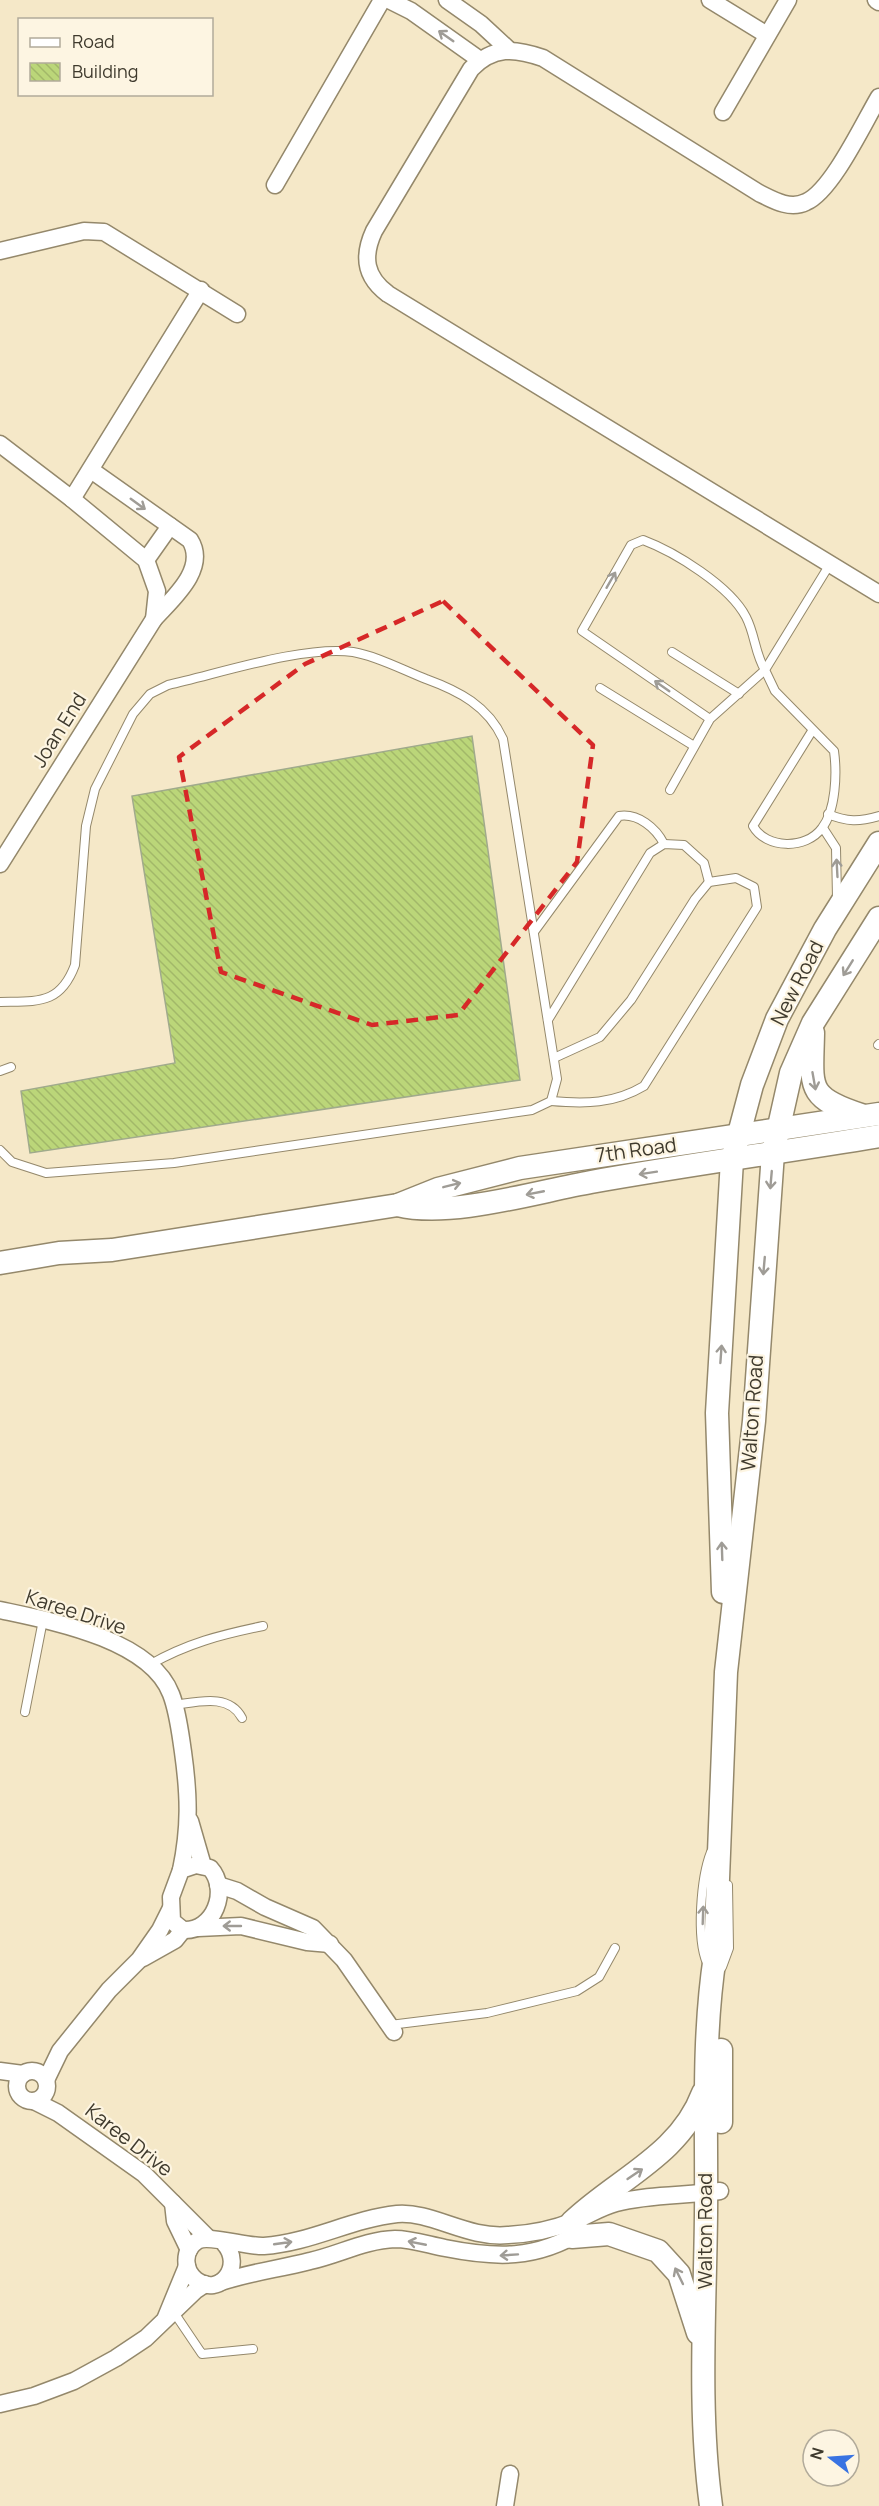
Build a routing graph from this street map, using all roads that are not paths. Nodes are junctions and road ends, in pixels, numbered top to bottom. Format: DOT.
graph roads {
  1 [pos="382,0"];
  2 [pos="389,0"];
  3 [pos="447,0"];
  4 [pos="710,0"];
  5 [pos="788,0"];
  6 [pos="767,34"];
  7 [pos="508,49"];
  8 [pos="480,60"];
  9 [pos="879,97"];
  10 [pos="723,112"];
  11 [pos="274,185"];
  12 [pos="0,251"];
  13 [pos="201,290"];
  14 [pos="237,314"];
  15 [pos="0,444"];
  16 [pos="91,470"];
  17 [pos="72,499"];
  18 [pos="170,526"];
  19 [pos="146,560"];
  20 [pos="830,564"];
  21 [pos="879,594"];
  22 [pos="154,619"];
  23 [pos="672,652"];
  24 [pos="765,670"];
  25 [pos="600,688"];
  26 [pos="739,694"];
  27 [pos="710,719"];
  28 [pos="812,731"];
  29 [pos="694,746"];
  30 [pos="670,790"];
  31 [pos="828,814"];
  32 [pos="879,816"];
  33 [pos="823,828"];
  34 [pos="879,843"];
  35 [pos="664,844"];
  36 [pos="0,864"];
  37 [pos="709,882"];
  38 [pos="835,913"];
  39 [pos="879,918"];
  40 [pos="534,932"];
  41 [pos="0,1002"];
  42 [pos="548,1020"];
  43 [pos="813,1023"];
  44 [pos="554,1058"];
  45 [pos="11,1067"];
  46 [pos="0,1071"];
  47 [pos="551,1101"];
  48 [pos="872,1115"];
  49 [pos="778,1129"];
  50 [pos="738,1135"];
  51 [pos="879,1136"];
  52 [pos="0,1150"];
  53 [pos="773,1153"];
  54 [pos="732,1160"];
  55 [pos="398,1205"];
  56 [pos="112,1250"];
  57 [pos="0,1263"];
  58 [pos="0,1278"];
  59 [pos="1,1614"];
  60 [pos="43,1620"];
  61 [pos="263,1626"];
  62 [pos="149,1665"];
  63 [pos="726,1672"];
  64 [pos="174,1705"];
  65 [pos="25,1712"];
  66 [pos="242,1718"];
  67 [pos="189,1820"];
  68 [pos="203,1866"];
  69 [pos="181,1870"];
  70 [pos="218,1885"];
  71 [pos="265,1907"];
  72 [pos="171,1908"];
  73 [pos="190,1929"];
  74 [pos="260,1930"];
  75 [pos="330,1944"];
  76 [pos="615,1948"];
  77 [pos="139,1960"];
  78 [pos="716,1967"];
  79 [pos="392,2029"];
  80 [pos="60,2051"];
  81 [pos="0,2071"];
  82 [pos="26,2073"];
  83 [pos="0,2080"];
  84 [pos="706,2083"];
  85 [pos="42,2091"];
  86 [pos="19,2093"];
  87 [pos="713,2195"];
  88 [pos="173,2202"];
  89 [pos="383,2218"];
  90 [pos="540,2230"];
  91 [pos="572,2230"];
  92 [pos="208,2238"];
  93 [pos="386,2241"];
  94 [pos="224,2243"];
  95 [pos="543,2249"];
  96 [pos="188,2258"];
  97 [pos="213,2283"];
  98 [pos="169,2314"];
  99 [pos="253,2349"];
  100 [pos="704,2351"];
  101 [pos="0,2404"];
  102 [pos="510,2474"];
  103 [pos="505,2506"];
  104 [pos="711,2506"];
  105 [pos="717,2506"];
  1 -- 11 [label="street"];
  8 -- 2 [label="street, one-way"];
  3 -- 7 [label="street"];
  4 -- 6 [label="street"];
  5 -- 6 [label="street"];
  6 -- 10 [label="street"];
  7 -- 8 [label="street"];
  7 -- 9 [label="street"];
  8 -- 20 [label="street"];
  12 -- 13 [label="street"];
  13 -- 14 [label="street"];
  13 -- 16 [label="street"];
  15 -- 17 [label="street"];
  16 -- 17 [label="street"];
  16 -- 18 [label="street, one-way"];
  17 -- 19 [label="street"];
  18 -- 19 [label="street"];
  18 -- 22 [label="street, Joan End"];
  19 -- 22 [label="street"];
  20 -- 21 [label="street"];
  20 -- 24 [label="lane"];
  22 -- 36 [label="street, Joan End"];
  23 -- 26 [label="lane"];
  24 -- 26 [label="lane"];
  27 -- 24 [label="lane, one-way"];
  24 -- 28 [label="lane"];
  25 -- 29 [label="lane"];
  26 -- 27 [label="lane"];
  27 -- 29 [label="lane"];
  28 -- 31 [label="lane"];
  28 -- 33 [label="lane"];
  29 -- 30 [label="lane"];
  31 -- 32 [label="lane"];
  31 -- 33 [label="lane"];
  38 -- 33 [label="lane, one-way"];
  34 -- 38 [label="main road, New Road"];
  35 -- 37 [label="lane"];
  35 -- 40 [label="lane"];
  35 -- 42 [label="lane"];
  37 -- 44 [label="lane"];
  37 -- 47 [label="lane"];
  38 -- 50 [label="main road, New Road"];
  39 -- 43 [label="main road, New Road, one-way"];
  40 -- 41 [label="lane"];
  40 -- 42 [label="lane"];
  42 -- 44 [label="lane"];
  43 -- 48 [label="main road, one-way"];
  43 -- 49 [label="main road, New Road"];
  44 -- 47 [label="lane"];
  45 -- 46 [label="lane"];
  47 -- 52 [label="lane"];
  48 -- 49 [label="main road, 7th Road"];
  49 -- 50 [label="main road, 7th Road"];
  49 -- 53 [label="main road, New Road"];
  50 -- 54 [label="main road, New Road"];
  55 -- 50 [label="main road, 7th Road, one-way"];
  51 -- 53 [label="main road, 7th Road"];
  53 -- 54 [label="main road, 7th Road"];
  53 -- 63 [label="main road, Walton Road, one-way"];
  54 -- 55 [label="main road, 7th Road, one-way"];
  63 -- 54 [label="main road, Walton Road, one-way"];
  55 -- 56 [label="main road, 7th Road"];
  56 -- 57 [label="main road, 7th Road"];
  56 -- 58 [label="main road, 7th Road"];
  59 -- 60 [label="street, Karee Drive"];
  60 -- 62 [label="street, Karee Drive"];
  60 -- 65 [label="lane"];
  61 -- 62 [label="lane"];
  62 -- 64 [label="street, Karee Drive"];
  63 -- 78 [label="main road, Walton Road"];
  64 -- 66 [label="lane"];
  64 -- 67 [label="street, Karee Drive"];
  67 -- 68 [label="street, Karee Drive"];
  67 -- 69 [label="street, Karee Drive"];
  68 -- 69 [label="street"];
  68 -- 70 [label="street"];
  69 -- 72 [label="street"];
  70 -- 71 [label="street"];
  70 -- 73 [label="street"];
  71 -- 74 [label="street"];
  71 -- 75 [label="street"];
  72 -- 73 [label="street"];
  72 -- 77 [label="street"];
  74 -- 73 [label="street, one-way"];
  73 -- 77 [label="street"];
  74 -- 75 [label="street"];
  75 -- 79 [label="street"];
  76 -- 79 [label="lane"];
  77 -- 80 [label="street"];
  78 -- 84 [label="main road, Walton Road"];
  78 -- 87 [label="main road, Walton Road"];
  80 -- 82 [label="street"];
  80 -- 85 [label="street"];
  81 -- 82 [label="street"];
  82 -- 85 [label="street"];
  82 -- 86 [label="street"];
  83 -- 86 [label="street"];
  84 -- 87 [label="main road, Walton Road"];
  91 -- 84 [label="main road, one-way"];
  85 -- 86 [label="street"];
  85 -- 88 [label="street, Karee Drive"];
  87 -- 91 [label="street"];
  87 -- 100 [label="main road, Walton Road"];
  87 -- 105 [label="main road, Walton Road"];
  88 -- 92 [label="street, Karee Drive"];
  88 -- 96 [label="street, Karee Drive"];
  89 -- 90 [label="street"];
  89 -- 93 [label="street"];
  94 -- 89 [label="street, one-way"];
  90 -- 91 [label="street"];
  90 -- 95 [label="street"];
  91 -- 95 [label="street"];
  100 -- 91 [label="main road, one-way"];
  92 -- 94 [label="street"];
  92 -- 96 [label="street"];
  95 -- 93 [label="street, one-way"];
  93 -- 97 [label="street"];
  94 -- 97 [label="street"];
  96 -- 97 [label="street"];
  96 -- 98 [label="street"];
  97 -- 98 [label="street"];
  98 -- 99 [label="lane"];
  98 -- 101 [label="street"];
  100 -- 104 [label="main road, Walton Road"];
  102 -- 103 [label="street"];
}
